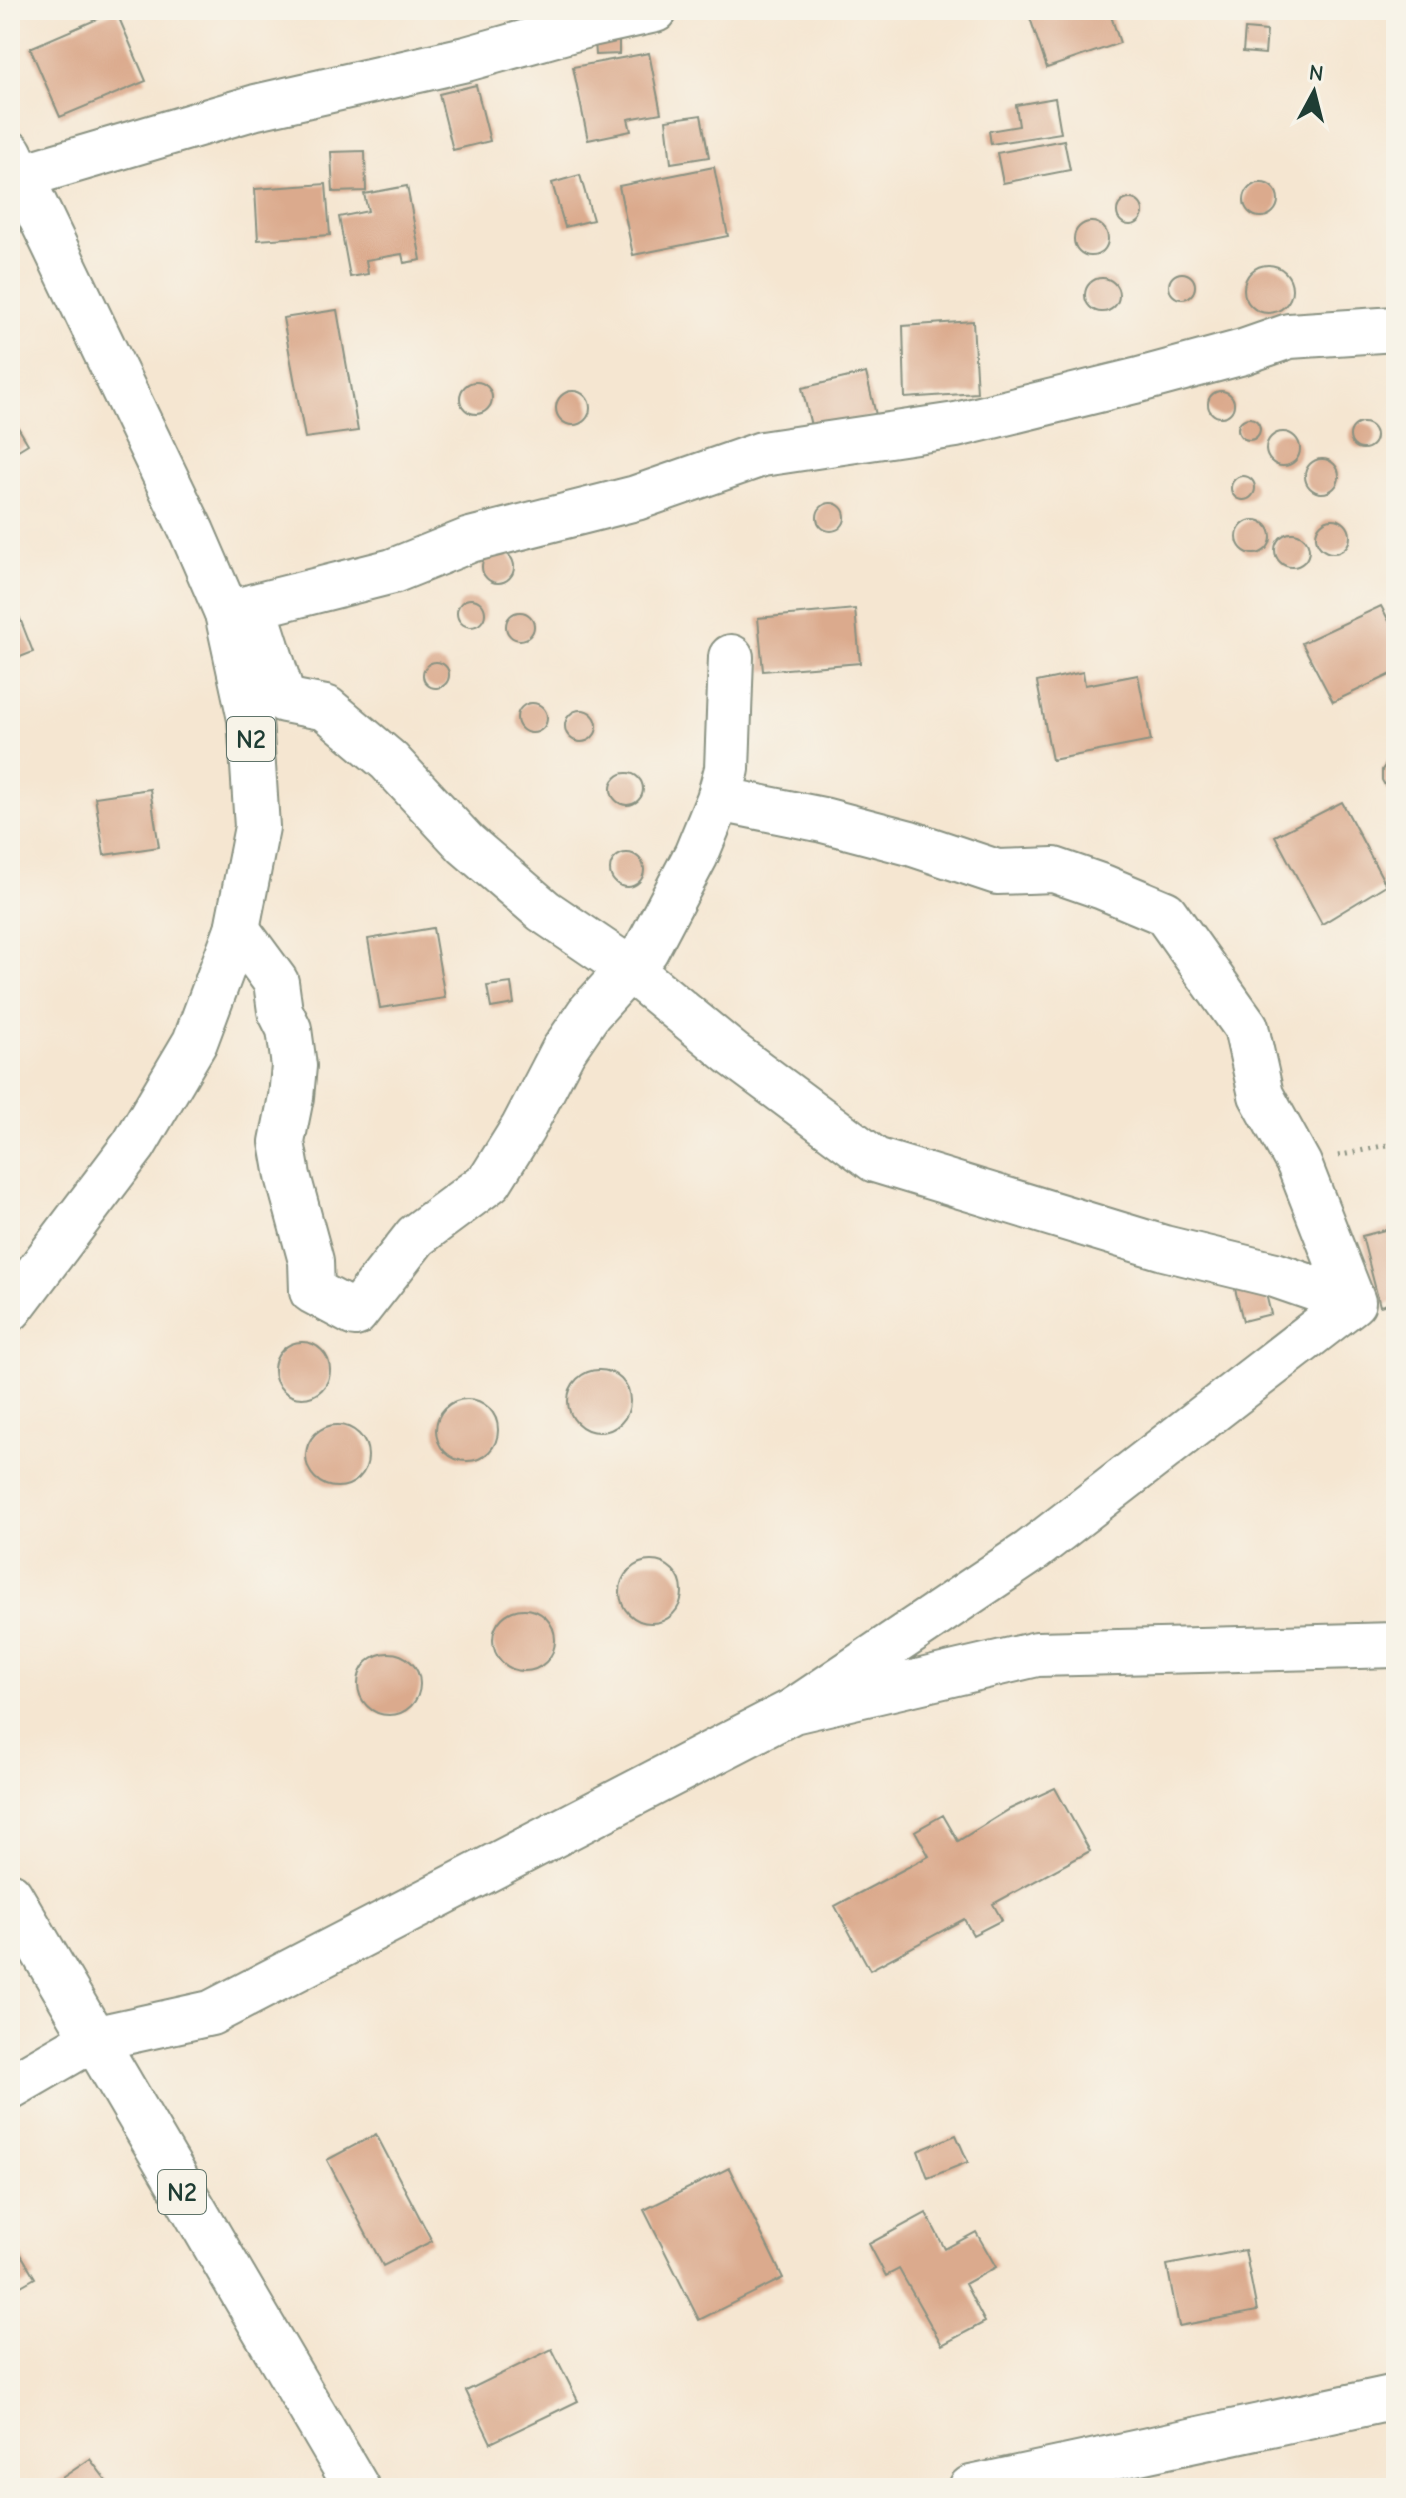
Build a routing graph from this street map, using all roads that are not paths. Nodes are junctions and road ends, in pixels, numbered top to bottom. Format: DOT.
graph roads {
  1 [pos="655,10"];
  2 [pos="14,172"];
  3 [pos="1396,329"];
  4 [pos="241,609"];
  5 [pos="731,657"];
  6 [pos="721,801"];
  7 [pos="237,929"];
  8 [pos="628,968"];
  9 [pos="1353,1302"];
  10 [pos="10,1309"];
  11 [pos="1396,1645"];
  12 [pos="793,1711"];
  13 [pos="10,1895"];
  14 [pos="93,2039"];
  15 [pos="10,2087"];
  16 [pos="1396,2397"];
  17 [pos="357,2488"];
  18 [pos="971,2488"];
  1 -- 2 [label="main road"];
  2 -- 4 [label="main road, N2"];
  3 -- 4 [label="main road"];
  4 -- 7 [label="main road, N2"];
  4 -- 8 [label="main road"];
  5 -- 6 [label="main road"];
  6 -- 8 [label="main road"];
  6 -- 9 [label="main road"];
  7 -- 8 [label="main road"];
  7 -- 10 [label="main road, N2"];
  8 -- 9 [label="main road"];
  9 -- 12 [label="main road"];
  11 -- 12 [label="main road"];
  12 -- 14 [label="main road"];
  13 -- 14 [label="main road, N2"];
  14 -- 15 [label="main road"];
  14 -- 17 [label="main road, N2"];
  16 -- 18 [label="main road"];
}
